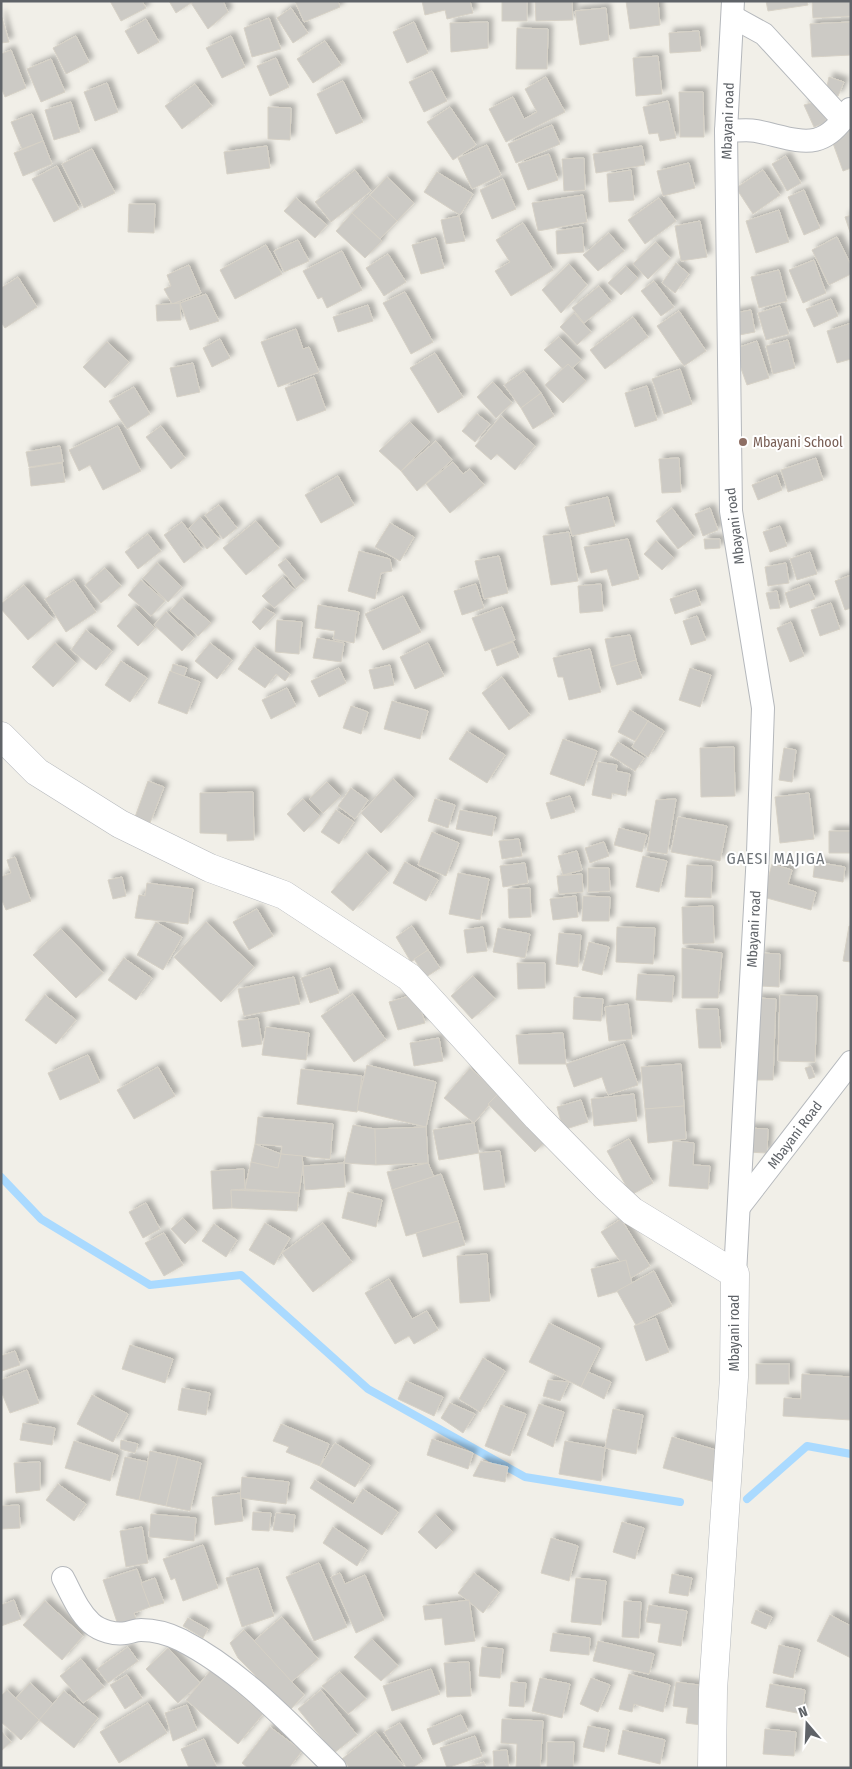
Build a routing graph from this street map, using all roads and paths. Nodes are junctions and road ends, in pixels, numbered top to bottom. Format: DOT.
graph roads {
  1 [pos="733,9"];
  2 [pos="847,114"];
  3 [pos="726,131"];
  4 [pos="1,736"];
  5 [pos="851,1062"];
  6 [pos="739,1207"];
  7 [pos="735,1274"];
  8 [pos="63,1578"];
  9 [pos="335,1768"];
  10 [pos="712,1768"];
  1 -- 2 [label="street"];
  1 -- 3 [label="street, Mbayani road"];
  2 -- 3 [label="street"];
  3 -- 6 [label="street, Mbayani road"];
  4 -- 7 [label="street"];
  5 -- 6 [label="street, Mbayani Road"];
  6 -- 7 [label="street, Mbayani road"];
  7 -- 10 [label="street, Mbayani road"];
  8 -- 9 [label="street"];
}
